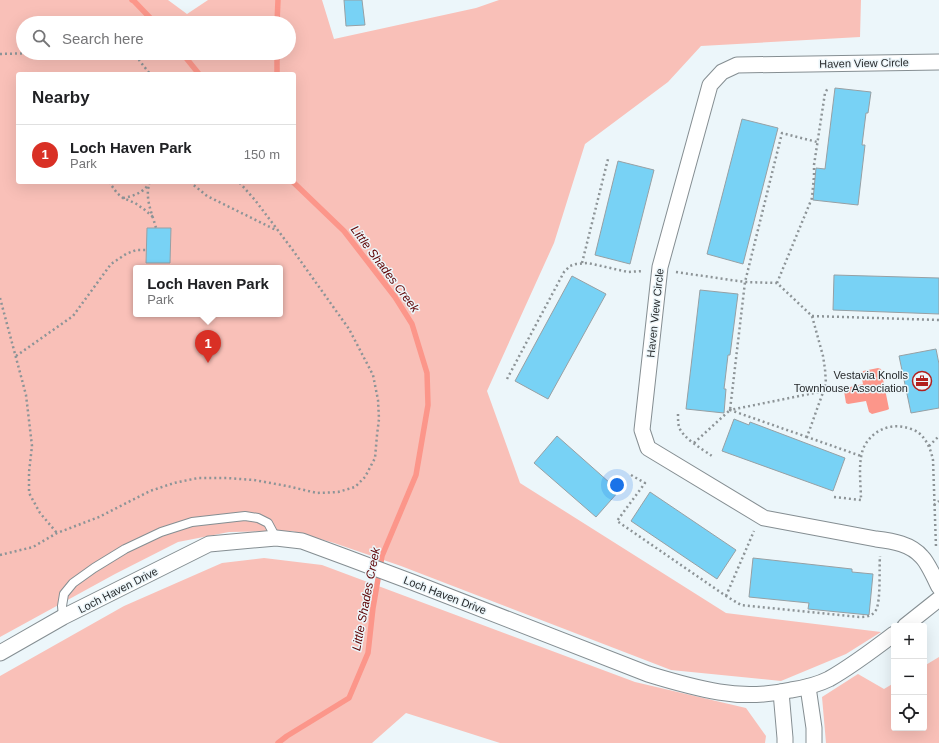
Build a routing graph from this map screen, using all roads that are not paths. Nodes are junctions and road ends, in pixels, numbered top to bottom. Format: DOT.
graph roads {
  1 [pos="939,62"];
  2 [pos="276,538"];
  3 [pos="939,587"];
  4 [pos="939,599"];
  5 [pos="63,617"];
  6 [pos="909,623"];
  7 [pos="891,636"];
  8 [pos="0,653"];
  9 [pos="808,687"];
  10 [pos="781,692"];
  11 [pos="785,743"];
  12 [pos="814,743"];
  1 -- 3 [label="street, Haven View Circle"];
  2 -- 5 [label="street, Loch Haven Drive"];
  2 -- 5 [label="lane"];
  2 -- 10 [label="street, Loch Haven Drive"];
  4 -- 6 [label="street"];
  5 -- 8 [label="street, Loch Haven Drive"];
  7 -- 9 [label="street, Loch Haven Drive"];
  9 -- 10 [label="street, Loch Haven Drive"];
  9 -- 12 [label="street"];
  10 -- 11 [label="street"];
}
